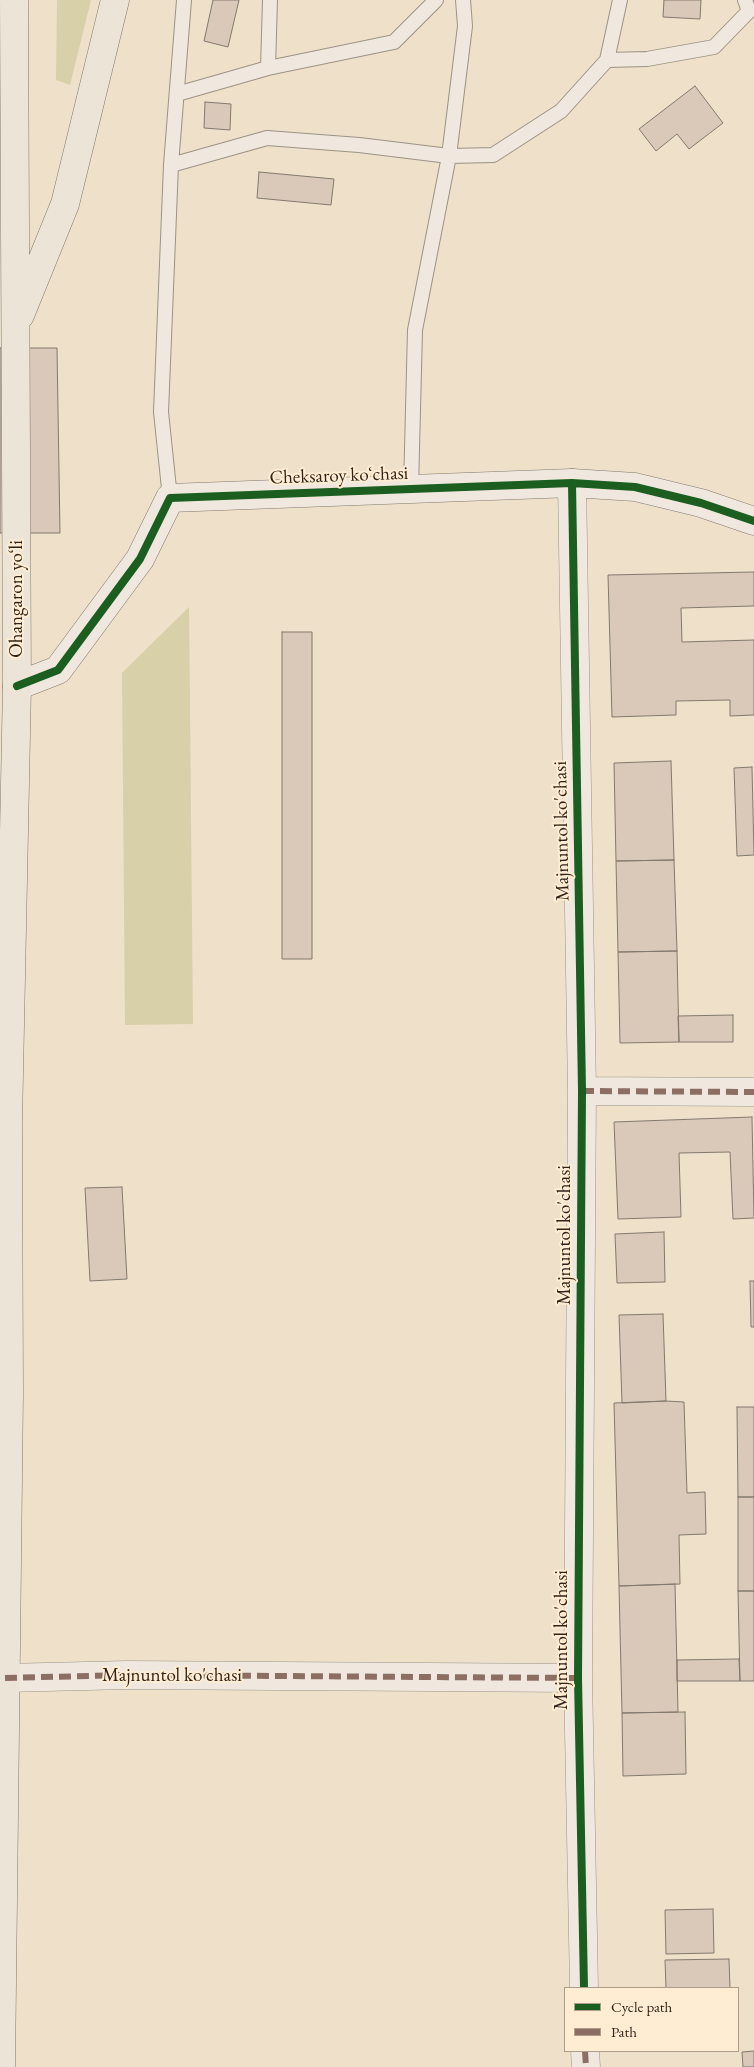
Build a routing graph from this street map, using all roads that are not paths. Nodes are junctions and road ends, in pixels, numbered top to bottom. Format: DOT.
graph roads {
  1 [pos="14,0"];
  2 [pos="115,0"];
  3 [pos="184,0"];
  4 [pos="270,0"];
  5 [pos="436,0"];
  6 [pos="463,0"];
  7 [pos="620,0"];
  8 [pos="745,0"];
  9 [pos="607,60"];
  10 [pos="268,68"];
  11 [pos="177,94"];
  12 [pos="449,156"];
  13 [pos="171,166"];
  14 [pos="14,328"];
  15 [pos="572,483"];
  16 [pos="411,489"];
  17 [pos="170,498"];
  18 [pos="754,521"];
  19 [pos="17,686"];
  20 [pos="582,1091"];
  21 [pos="754,1092"];
  22 [pos="6,1678"];
  23 [pos="578,1678"];
  24 [pos="584,1987"];
  25 [pos="585,2052"];
  26 [pos="1,2067"];
  27 [pos="586,2067"];
  1 -- 14 [label="highway, Ohangaron yoʻli"];
  2 -- 14 [label="highway"];
  3 -- 11 [label="lane"];
  4 -- 10 [label="lane"];
  5 -- 10 [label="lane"];
  6 -- 12 [label="lane"];
  7 -- 9 [label="lane"];
  8 -- 9 [label="lane"];
  9 -- 12 [label="lane"];
  10 -- 11 [label="lane"];
  11 -- 13 [label="lane"];
  12 -- 13 [label="lane"];
  12 -- 16 [label="lane"];
  13 -- 17 [label="lane"];
  14 -- 19 [label="highway, Ohangaron yoʻli"];
  15 -- 16 [label="street, Cheksaroy koʻchasi"];
  15 -- 18 [label="street, Cheksaroy koʻchasi"];
  15 -- 20 [label="street, Majnuntol ko'chasi"];
  16 -- 17 [label="street, Cheksaroy koʻchasi"];
  17 -- 19 [label="street"];
  19 -- 22 [label="highway, Ohangaron yoʻli"];
  20 -- 21 [label="street"];
  20 -- 23 [label="street, Majnuntol ko'chasi"];
  22 -- 23 [label="street, Majnuntol ko'chasi"];
  22 -- 26 [label="highway, Ohangaron yoʻli"];
  23 -- 24 [label="street, Majnuntol ko'chasi"];
  25 -- 27 [label="street"];
}
